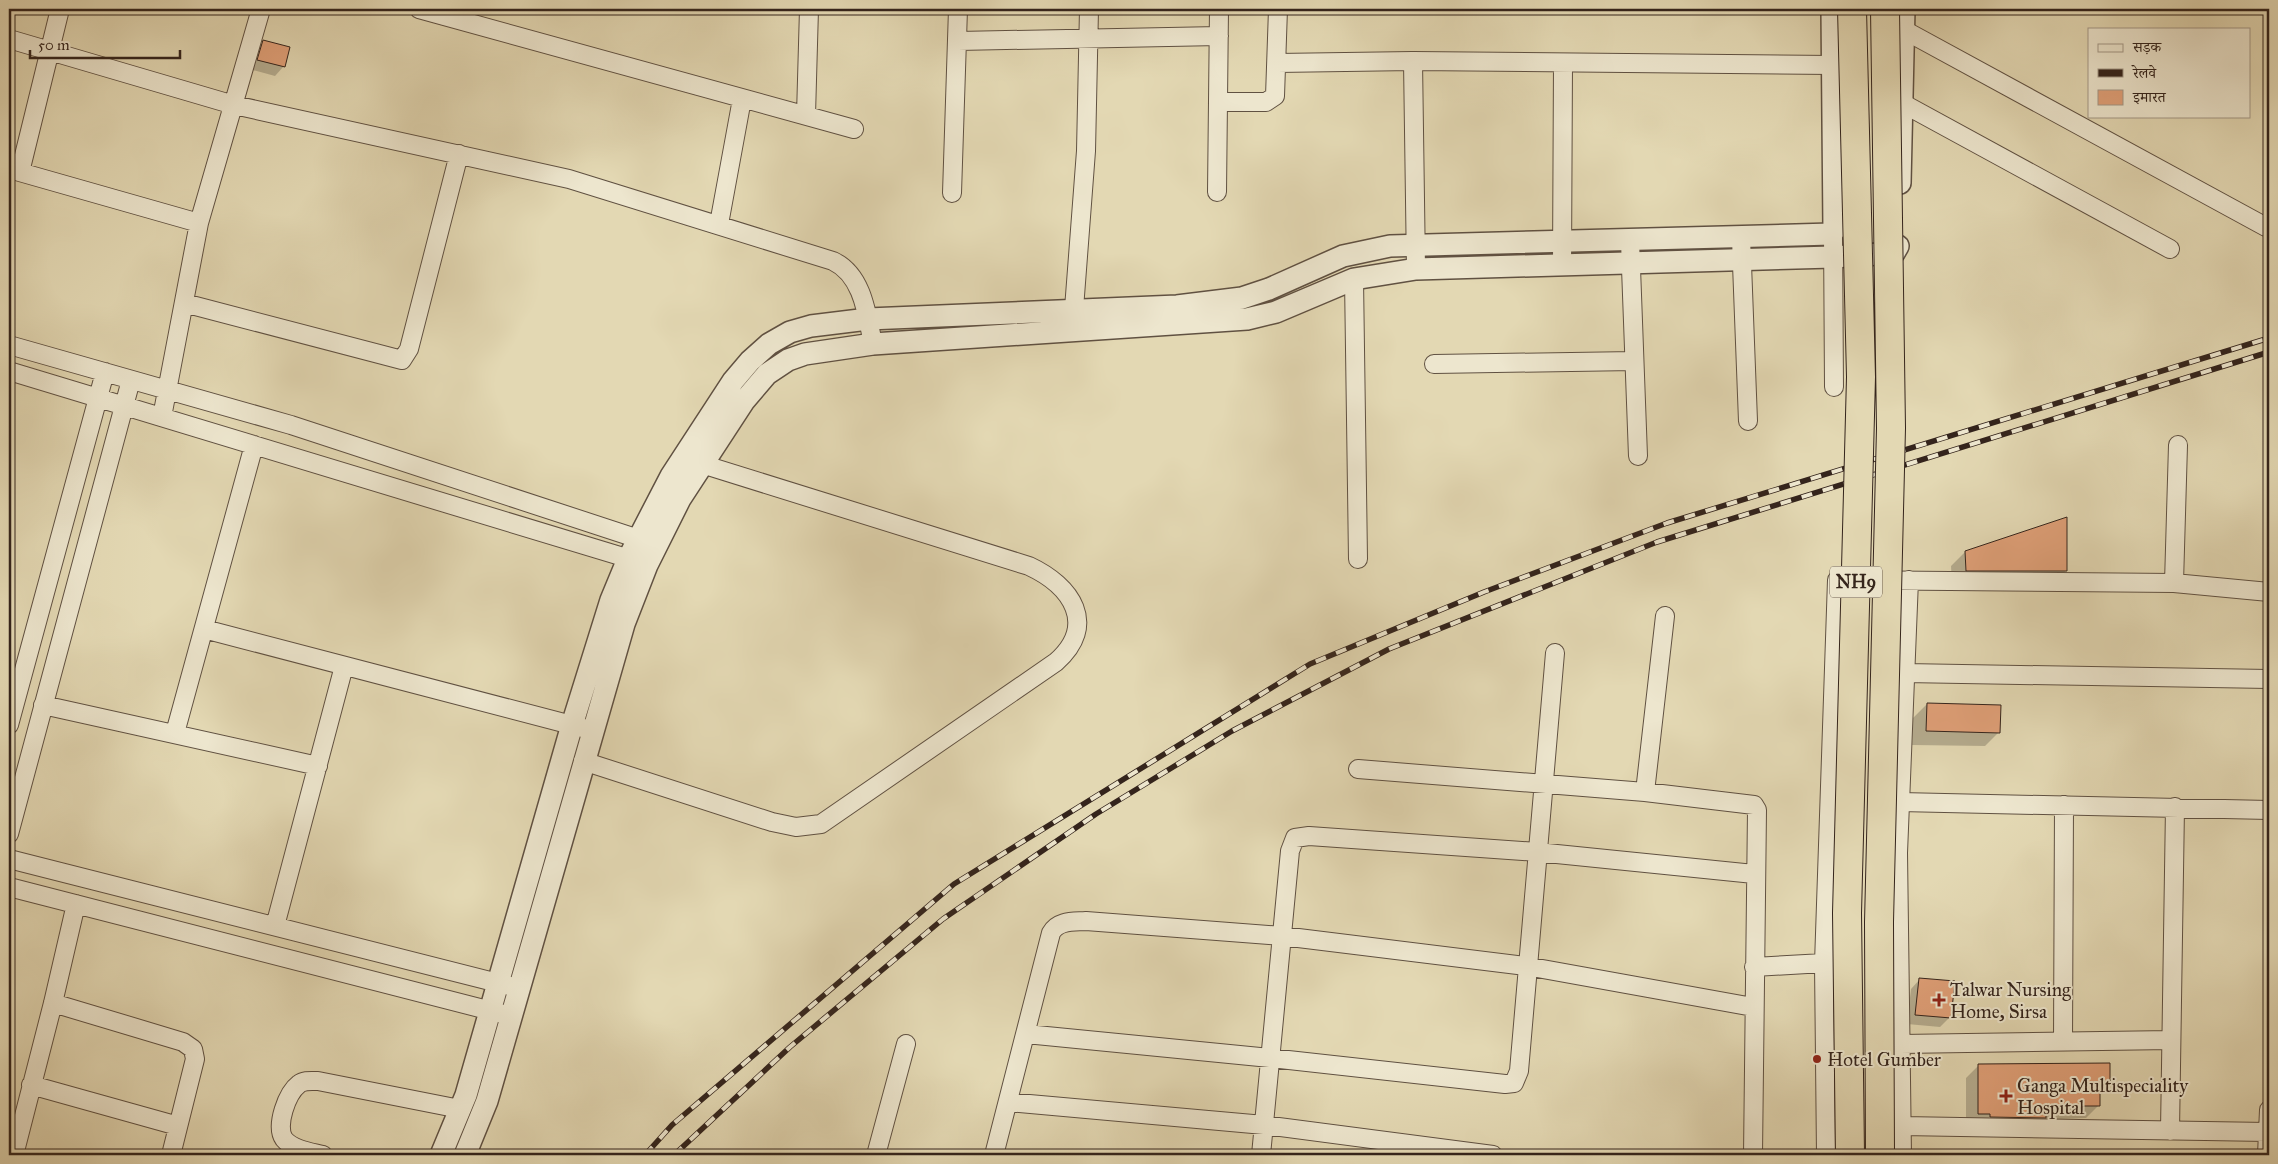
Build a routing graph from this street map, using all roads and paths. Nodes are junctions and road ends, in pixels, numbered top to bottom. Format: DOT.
graph roads {
  1 [pos="60,9"];
  2 [pos="261,9"];
  3 [pos="419,9"];
  4 [pos="808,9"];
  5 [pos="958,9"];
  6 [pos="1089,9"];
  7 [pos="1219,9"];
  8 [pos="1278,9"];
  9 [pos="1832,9"];
  10 [pos="1852,9"];
  11 [pos="1885,9"];
  12 [pos="1904,9"];
  13 [pos="1904,30"];
  14 [pos="1219,36"];
  15 [pos="1088,38"];
  16 [pos="9,39"];
  17 [pos="958,41"];
  18 [pos="49,52"];
  19 [pos="1413,61"];
  20 [pos="1277,63"];
  21 [pos="1563,63"];
  22 [pos="1833,65"];
  23 [pos="742,99"];
  24 [pos="1218,102"];
  25 [pos="1902,103"];
  26 [pos="234,105"];
  27 [pos="806,115"];
  28 [pos="854,129"];
  29 [pos="459,154"];
  30 [pos="15,171"];
  31 [pos="1217,192"];
  32 [pos="952,193"];
  33 [pos="199,223"];
  34 [pos="719,224"];
  35 [pos="2266,227"];
  36 [pos="1833,232"];
  37 [pos="1741,238"];
  38 [pos="1630,240"];
  39 [pos="1562,242"];
  40 [pos="1415,245"];
  41 [pos="2170,249"];
  42 [pos="1833,257"];
  43 [pos="1742,260"];
  44 [pos="1631,263"];
  45 [pos="1562,265"];
  46 [pos="1416,269"];
  47 [pos="1354,279"];
  48 [pos="184,303"];
  49 [pos="868,319"];
  50 [pos="1073,320"];
  51 [pos="873,344"];
  52 [pos="9,345"];
  53 [pos="1634,361"];
  54 [pos="1434,364"];
  55 [pos="9,371"];
  56 [pos="105,372"];
  57 [pos="131,380"];
  58 [pos="1834,387"];
  59 [pos="167,390"];
  60 [pos="98,397"];
  61 [pos="124,405"];
  62 [pos="162,416"];
  63 [pos="1748,421"];
  64 [pos="254,445"];
  65 [pos="2178,445"];
  66 [pos="1638,456"];
  67 [pos="692,461"];
  68 [pos="648,542"];
  69 [pos="1358,559"];
  70 [pos="638,562"];
  71 [pos="1909,580"];
  72 [pos="2174,584"];
  73 [pos="2269,592"];
  74 [pos="1666,616"];
  75 [pos="204,629"];
  76 [pos="1555,653"];
  77 [pos="344,666"];
  78 [pos="1905,673"];
  79 [pos="2269,679"];
  80 [pos="43,705"];
  81 [pos="9,725"];
  82 [pos="582,728"];
  83 [pos="176,733"];
  84 [pos="583,761"];
  85 [pos="318,766"];
  86 [pos="1358,769"];
  87 [pos="1543,784"];
  88 [pos="1645,792"];
  89 [pos="1900,802"];
  90 [pos="2064,805"];
  91 [pos="2175,807"];
  92 [pos="2269,810"];
  93 [pos="9,834"];
  94 [pos="1537,852"];
  95 [pos="9,859"];
  96 [pos="1754,874"];
  97 [pos="9,887"];
  98 [pos="76,904"];
  99 [pos="275,926"];
  100 [pos="1282,936"];
  101 [pos="1824,963"];
  102 [pos="1526,966"];
  103 [pos="1754,967"];
  104 [pos="498,983"];
  105 [pos="519,988"];
  106 [pos="53,1004"];
  107 [pos="1753,1007"];
  108 [pos="490,1010"];
  109 [pos="511,1016"];
  110 [pos="1026,1034"];
  111 [pos="2171,1040"];
  112 [pos="2063,1042"];
  113 [pos="906,1044"];
  114 [pos="1901,1044"];
  115 [pos="1270,1058"];
  116 [pos="31,1085"];
  117 [pos="1008,1102"];
  118 [pos="460,1109"];
  119 [pos="2269,1110"];
  120 [pos="178,1126"];
  121 [pos="1264,1126"];
  122 [pos="1902,1126"];
  123 [pos="2170,1131"];
  124 [pos="2268,1132"];
  125 [pos="17,1155"];
  126 [pos="171,1155"];
  127 [pos="324,1155"];
  128 [pos="441,1155"];
  129 [pos="465,1155"];
  130 [pos="876,1155"];
  131 [pos="994,1155"];
  132 [pos="1261,1155"];
  133 [pos="1494,1155"];
  134 [pos="1753,1155"];
  135 [pos="1826,1155"];
  136 [pos="1850,1155"];
  137 [pos="1880,1155"];
  138 [pos="1902,1155"];
  139 [pos="2267,1155"];
  1 -- 18 [label="street"];
  2 -- 26 [label="street"];
  3 -- 23 [label="street"];
  4 -- 27 [label="street"];
  5 -- 17 [label="street"];
  6 -- 15 [label="street"];
  7 -- 14 [label="street"];
  8 -- 20 [label="street"];
  9 -- 22 [label="street"];
  10 -- 136 [label="main road, NH9, bridge"];
  11 -- 137 [label="main road, NH9, bridge"];
  12 -- 13 [label="street"];
  13 -- 25 [label="street"];
  13 -- 35 [label="street"];
  14 -- 15 [label="street"];
  14 -- 24 [label="street"];
  15 -- 17 [label="street"];
  15 -- 50 [label="street"];
  16 -- 18 [label="street"];
  17 -- 32 [label="street"];
  18 -- 26 [label="street"];
  18 -- 30 [label="street"];
  19 -- 20 [label="street"];
  19 -- 21 [label="street"];
  19 -- 40 [label="street"];
  20 -- 24 [label="street"];
  21 -- 22 [label="street"];
  21 -- 39 [label="street"];
  22 -- 36 [label="street"];
  23 -- 27 [label="street"];
  23 -- 34 [label="street"];
  24 -- 31 [label="street"];
  25 -- 41 [label="street"];
  25 -- 42 [label="street"];
  26 -- 29 [label="street"];
  26 -- 33 [label="street"];
  27 -- 28 [label="street"];
  29 -- 34 [label="street"];
  29 -- 48 [label="street"];
  30 -- 33 [label="street"];
  33 -- 48 [label="street"];
  34 -- 49 [label="street"];
  36 -- 37 [label="street"];
  36 -- 42 [label="street"];
  37 -- 38 [label="street"];
  37 -- 43 [label="street"];
  38 -- 39 [label="street"];
  38 -- 44 [label="street"];
  39 -- 40 [label="street"];
  39 -- 45 [label="street"];
  40 -- 46 [label="street"];
  40 -- 50 [label="street"];
  42 -- 43 [label="street"];
  42 -- 58 [label="street"];
  43 -- 44 [label="street"];
  43 -- 63 [label="street"];
  44 -- 45 [label="street"];
  44 -- 53 [label="street"];
  45 -- 46 [label="street"];
  46 -- 47 [label="street"];
  47 -- 50 [label="street"];
  47 -- 69 [label="street"];
  48 -- 59 [label="street"];
  49 -- 50 [label="street"];
  49 -- 51 [label="street"];
  49 -- 67 [label="street"];
  50 -- 51 [label="street"];
  51 -- 67 [label="street"];
  52 -- 56 [label="street"];
  53 -- 54 [label="street"];
  53 -- 66 [label="street"];
  55 -- 60 [label="street"];
  56 -- 57 [label="street"];
  56 -- 60 [label="street"];
  57 -- 59 [label="street"];
  57 -- 61 [label="street"];
  59 -- 62 [label="street"];
  59 -- 68 [label="street"];
  60 -- 61 [label="street"];
  60 -- 81 [label="street"];
  61 -- 62 [label="street"];
  61 -- 80 [label="street"];
  62 -- 64 [label="street"];
  64 -- 70 [label="street"];
  64 -- 75 [label="street"];
  65 -- 72 [label="street"];
  67 -- 68 [label="street"];
  67 -- 84 [label="street"];
  68 -- 70 [label="street"];
  70 -- 82 [label="street"];
  71 -- 72 [label="street"];
  71 -- 78 [label="street"];
  71 -- 101 [label="street"];
  72 -- 73 [label="street"];
  74 -- 88 [label="street"];
  75 -- 77 [label="street"];
  75 -- 83 [label="street"];
  76 -- 87 [label="street"];
  77 -- 82 [label="street"];
  77 -- 85 [label="street"];
  78 -- 79 [label="street"];
  78 -- 89 [label="street"];
  80 -- 83 [label="street"];
  80 -- 93 [label="street"];
  82 -- 84 [label="street"];
  82 -- 104 [label="street"];
  83 -- 85 [label="street"];
  84 -- 105 [label="street"];
  85 -- 99 [label="street"];
  86 -- 87 [label="street"];
  87 -- 88 [label="street"];
  87 -- 94 [label="street"];
  88 -- 96 [label="street"];
  89 -- 90 [label="street"];
  89 -- 114 [label="street"];
  90 -- 91 [label="street"];
  90 -- 112 [label="street"];
  91 -- 92 [label="street"];
  91 -- 111 [label="street"];
  94 -- 96 [label="street"];
  94 -- 100 [label="street"];
  94 -- 102 [label="street"];
  95 -- 99 [label="street"];
  96 -- 103 [label="street"];
  97 -- 98 [label="street"];
  98 -- 106 [label="street"];
  98 -- 108 [label="street"];
  99 -- 104 [label="street"];
  100 -- 102 [label="street"];
  100 -- 110 [label="street"];
  100 -- 115 [label="street"];
  101 -- 103 [label="street"];
  101 -- 135 [label="street"];
  102 -- 107 [label="street"];
  102 -- 115 [label="street"];
  103 -- 107 [label="street"];
  104 -- 105 [label="street"];
  104 -- 108 [label="street"];
  105 -- 109 [label="street"];
  106 -- 116 [label="street"];
  106 -- 120 [label="street"];
  107 -- 134 [label="street"];
  108 -- 109 [label="street"];
  108 -- 118 [label="street"];
  109 -- 129 [label="street"];
  110 -- 115 [label="street"];
  110 -- 117 [label="street"];
  111 -- 112 [label="street"];
  111 -- 123 [label="street"];
  112 -- 114 [label="street"];
  113 -- 130 [label="street"];
  114 -- 122 [label="street"];
  115 -- 121 [label="street"];
  116 -- 120 [label="street"];
  116 -- 125 [label="street"];
  117 -- 121 [label="street"];
  117 -- 131 [label="street"];
  118 -- 127 [label="street"];
  118 -- 128 [label="street"];
  119 -- 124 [label="street"];
  120 -- 126 [label="street"];
  121 -- 132 [label="street"];
  121 -- 133 [label="street"];
  122 -- 123 [label="street"];
  122 -- 138 [label="street"];
  123 -- 124 [label="street"];
  124 -- 139 [label="street"];
}
